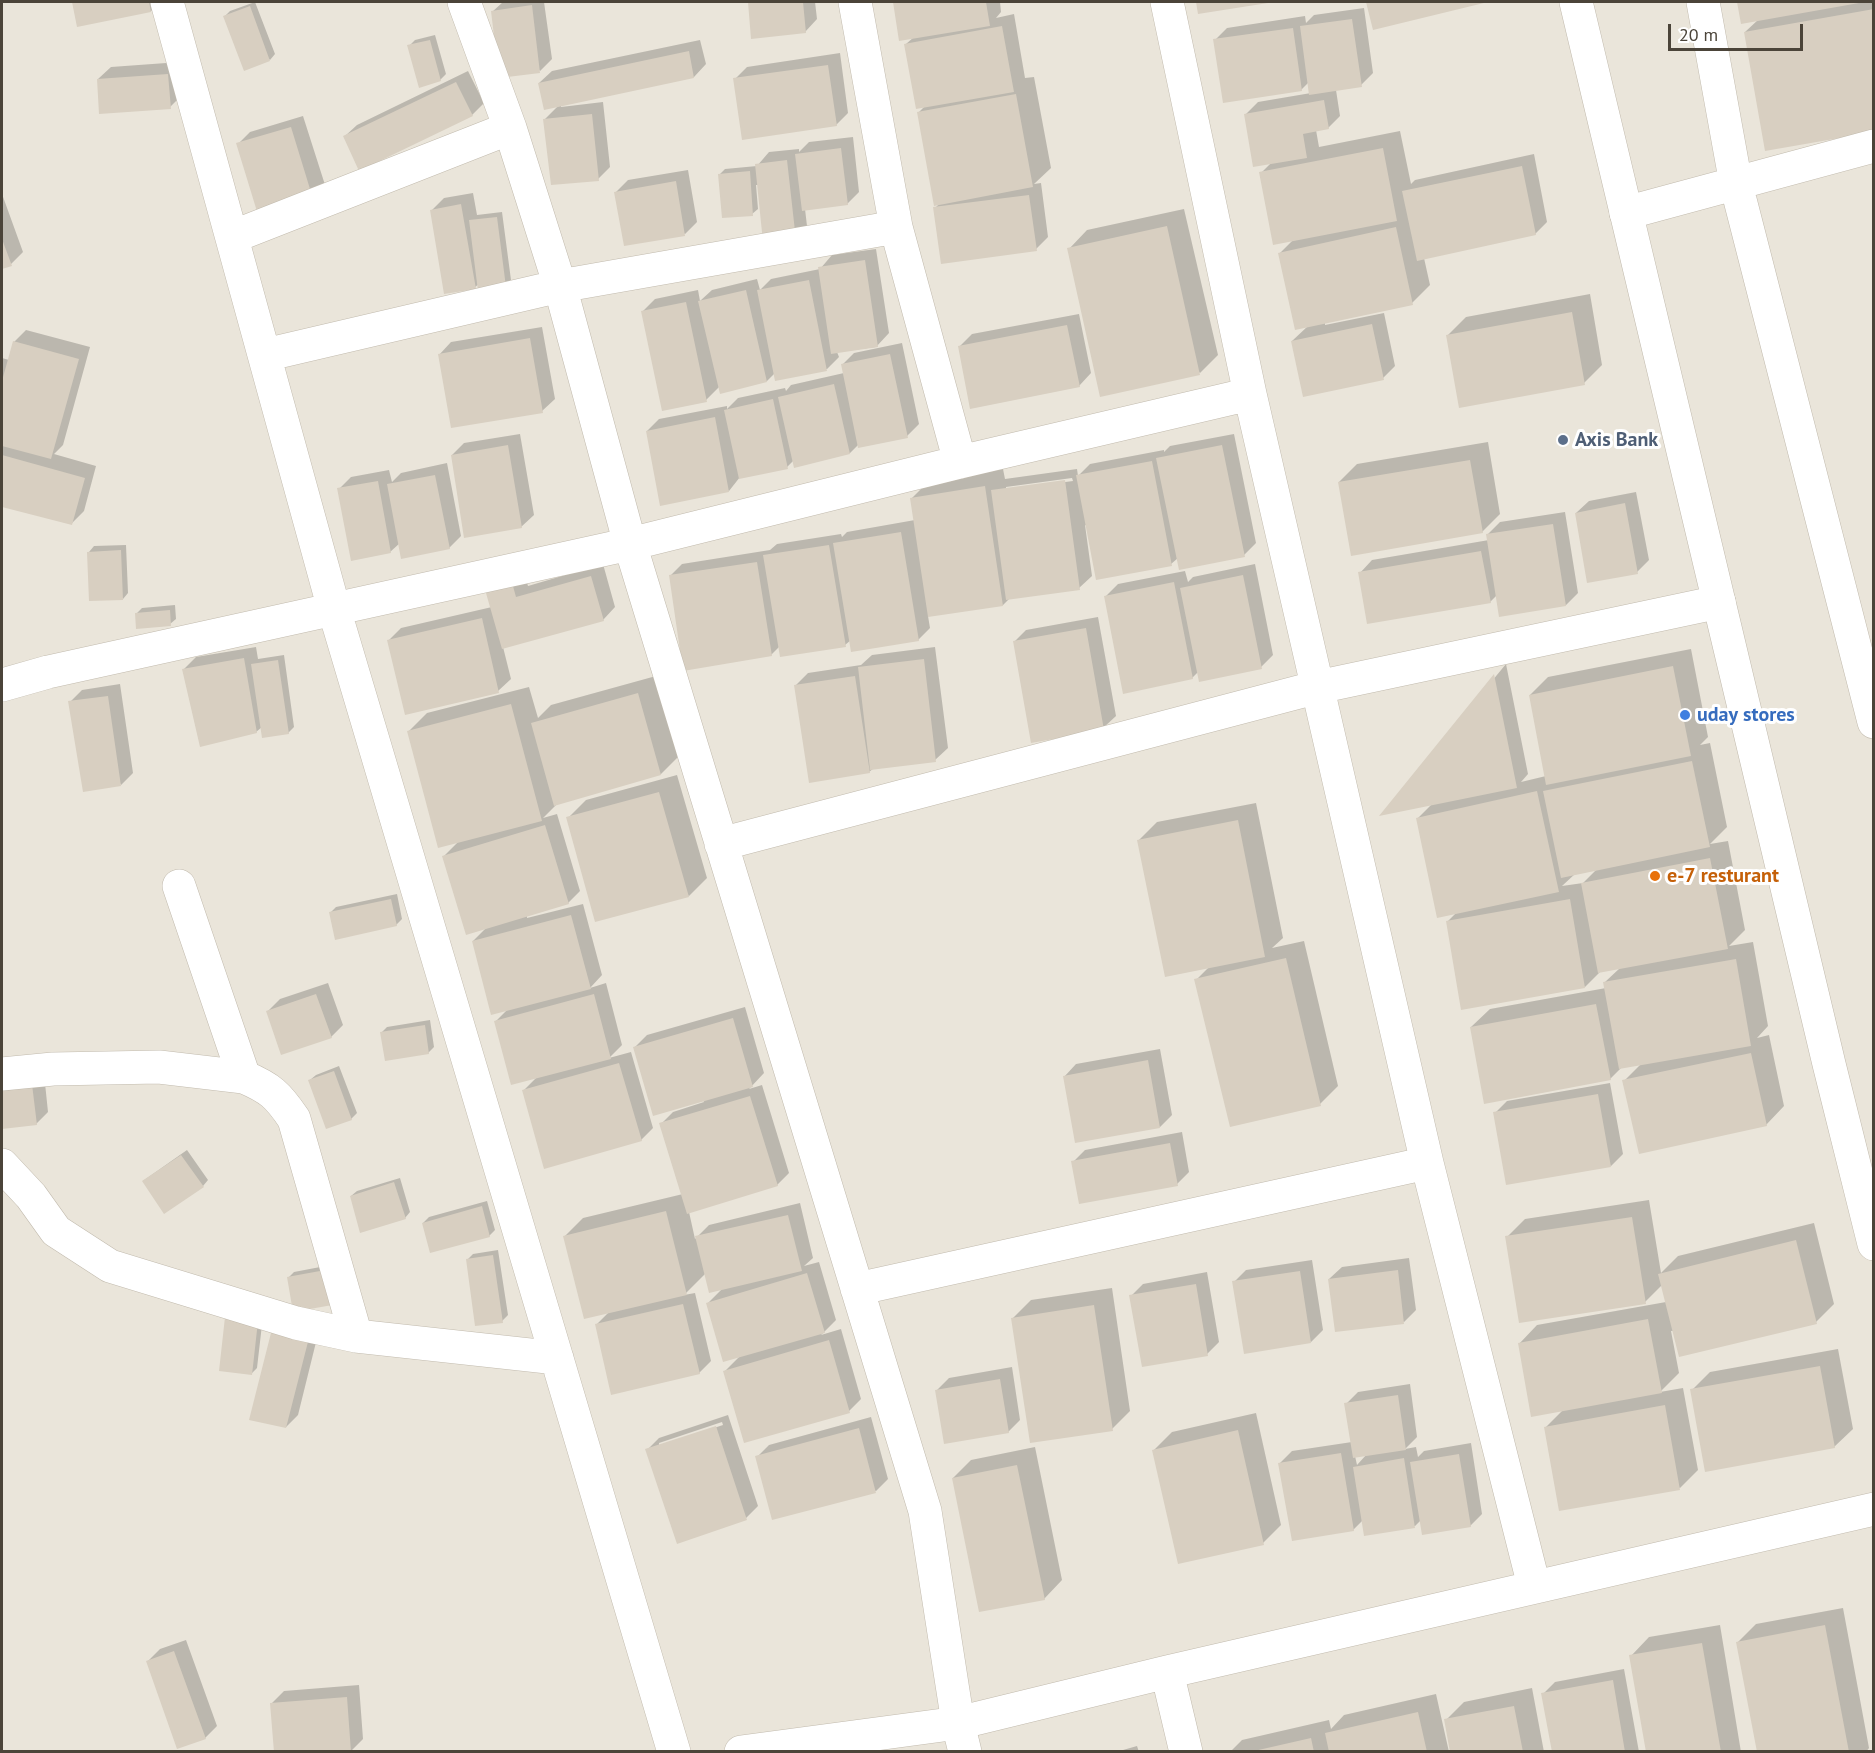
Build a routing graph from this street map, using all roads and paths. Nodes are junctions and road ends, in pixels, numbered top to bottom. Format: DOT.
graph roads {
  1 [pos="167,2"];
  2 [pos="464,2"];
  3 [pos="855,2"];
  4 [pos="1167,2"];
  5 [pos="1576,2"];
  6 [pos="1702,2"];
  7 [pos="510,128"];
  8 [pos="1874,146"];
  9 [pos="1736,184"];
  10 [pos="1626,213"];
  11 [pos="896,227"];
  12 [pos="232,237"];
  13 [pos="560,286"];
  14 [pos="265,355"];
  15 [pos="1250,394"];
  16 [pos="960,462"];
  17 [pos="630,544"];
  18 [pos="1719,602"];
  19 [pos="334,609"];
  20 [pos="2,685"];
  21 [pos="1318,687"];
  22 [pos="1874,722"];
  23 [pos="721,844"];
  24 [pos="179,886"];
  25 [pos="2,1074"];
  26 [pos="244,1077"];
  27 [pos="1427,1163"];
  28 [pos="2,1165"];
  29 [pos="1874,1244"];
  30 [pos="857,1289"];
  31 [pos="356,1336"];
  32 [pos="557,1358"];
  33 [pos="1874,1509"];
  34 [pos="1534,1586"];
  35 [pos="1167,1671"];
  36 [pos="961,1737"];
  37 [pos="674,1752"];
  38 [pos="741,1752"];
  39 [pos="1186,1752"];
  1 -- 12 [label="street"];
  2 -- 7 [label="street"];
  3 -- 11 [label="street"];
  4 -- 15 [label="street"];
  5 -- 10 [label="street"];
  6 -- 9 [label="street"];
  7 -- 12 [label="street"];
  7 -- 13 [label="street"];
  8 -- 9 [label="street"];
  9 -- 10 [label="street"];
  9 -- 22 [label="street"];
  10 -- 18 [label="street"];
  11 -- 13 [label="street"];
  11 -- 16 [label="street"];
  12 -- 14 [label="street"];
  13 -- 14 [label="street"];
  13 -- 17 [label="street"];
  14 -- 19 [label="street"];
  15 -- 16 [label="street"];
  15 -- 21 [label="street"];
  16 -- 17 [label="street"];
  17 -- 19 [label="street"];
  17 -- 23 [label="street"];
  18 -- 21 [label="street"];
  18 -- 29 [label="street"];
  19 -- 20 [label="street"];
  19 -- 32 [label="street"];
  21 -- 23 [label="street"];
  21 -- 27 [label="street"];
  23 -- 30 [label="street"];
  24 -- 26 [label="street"];
  25 -- 26 [label="street"];
  26 -- 31 [label="street"];
  27 -- 30 [label="street"];
  27 -- 34 [label="street"];
  28 -- 31 [label="street"];
  30 -- 36 [label="street"];
  31 -- 32 [label="street"];
  32 -- 37 [label="street"];
  33 -- 34 [label="street"];
  34 -- 35 [label="street"];
  35 -- 36 [label="street"];
  35 -- 39 [label="street"];
  36 -- 38 [label="street"];
}
